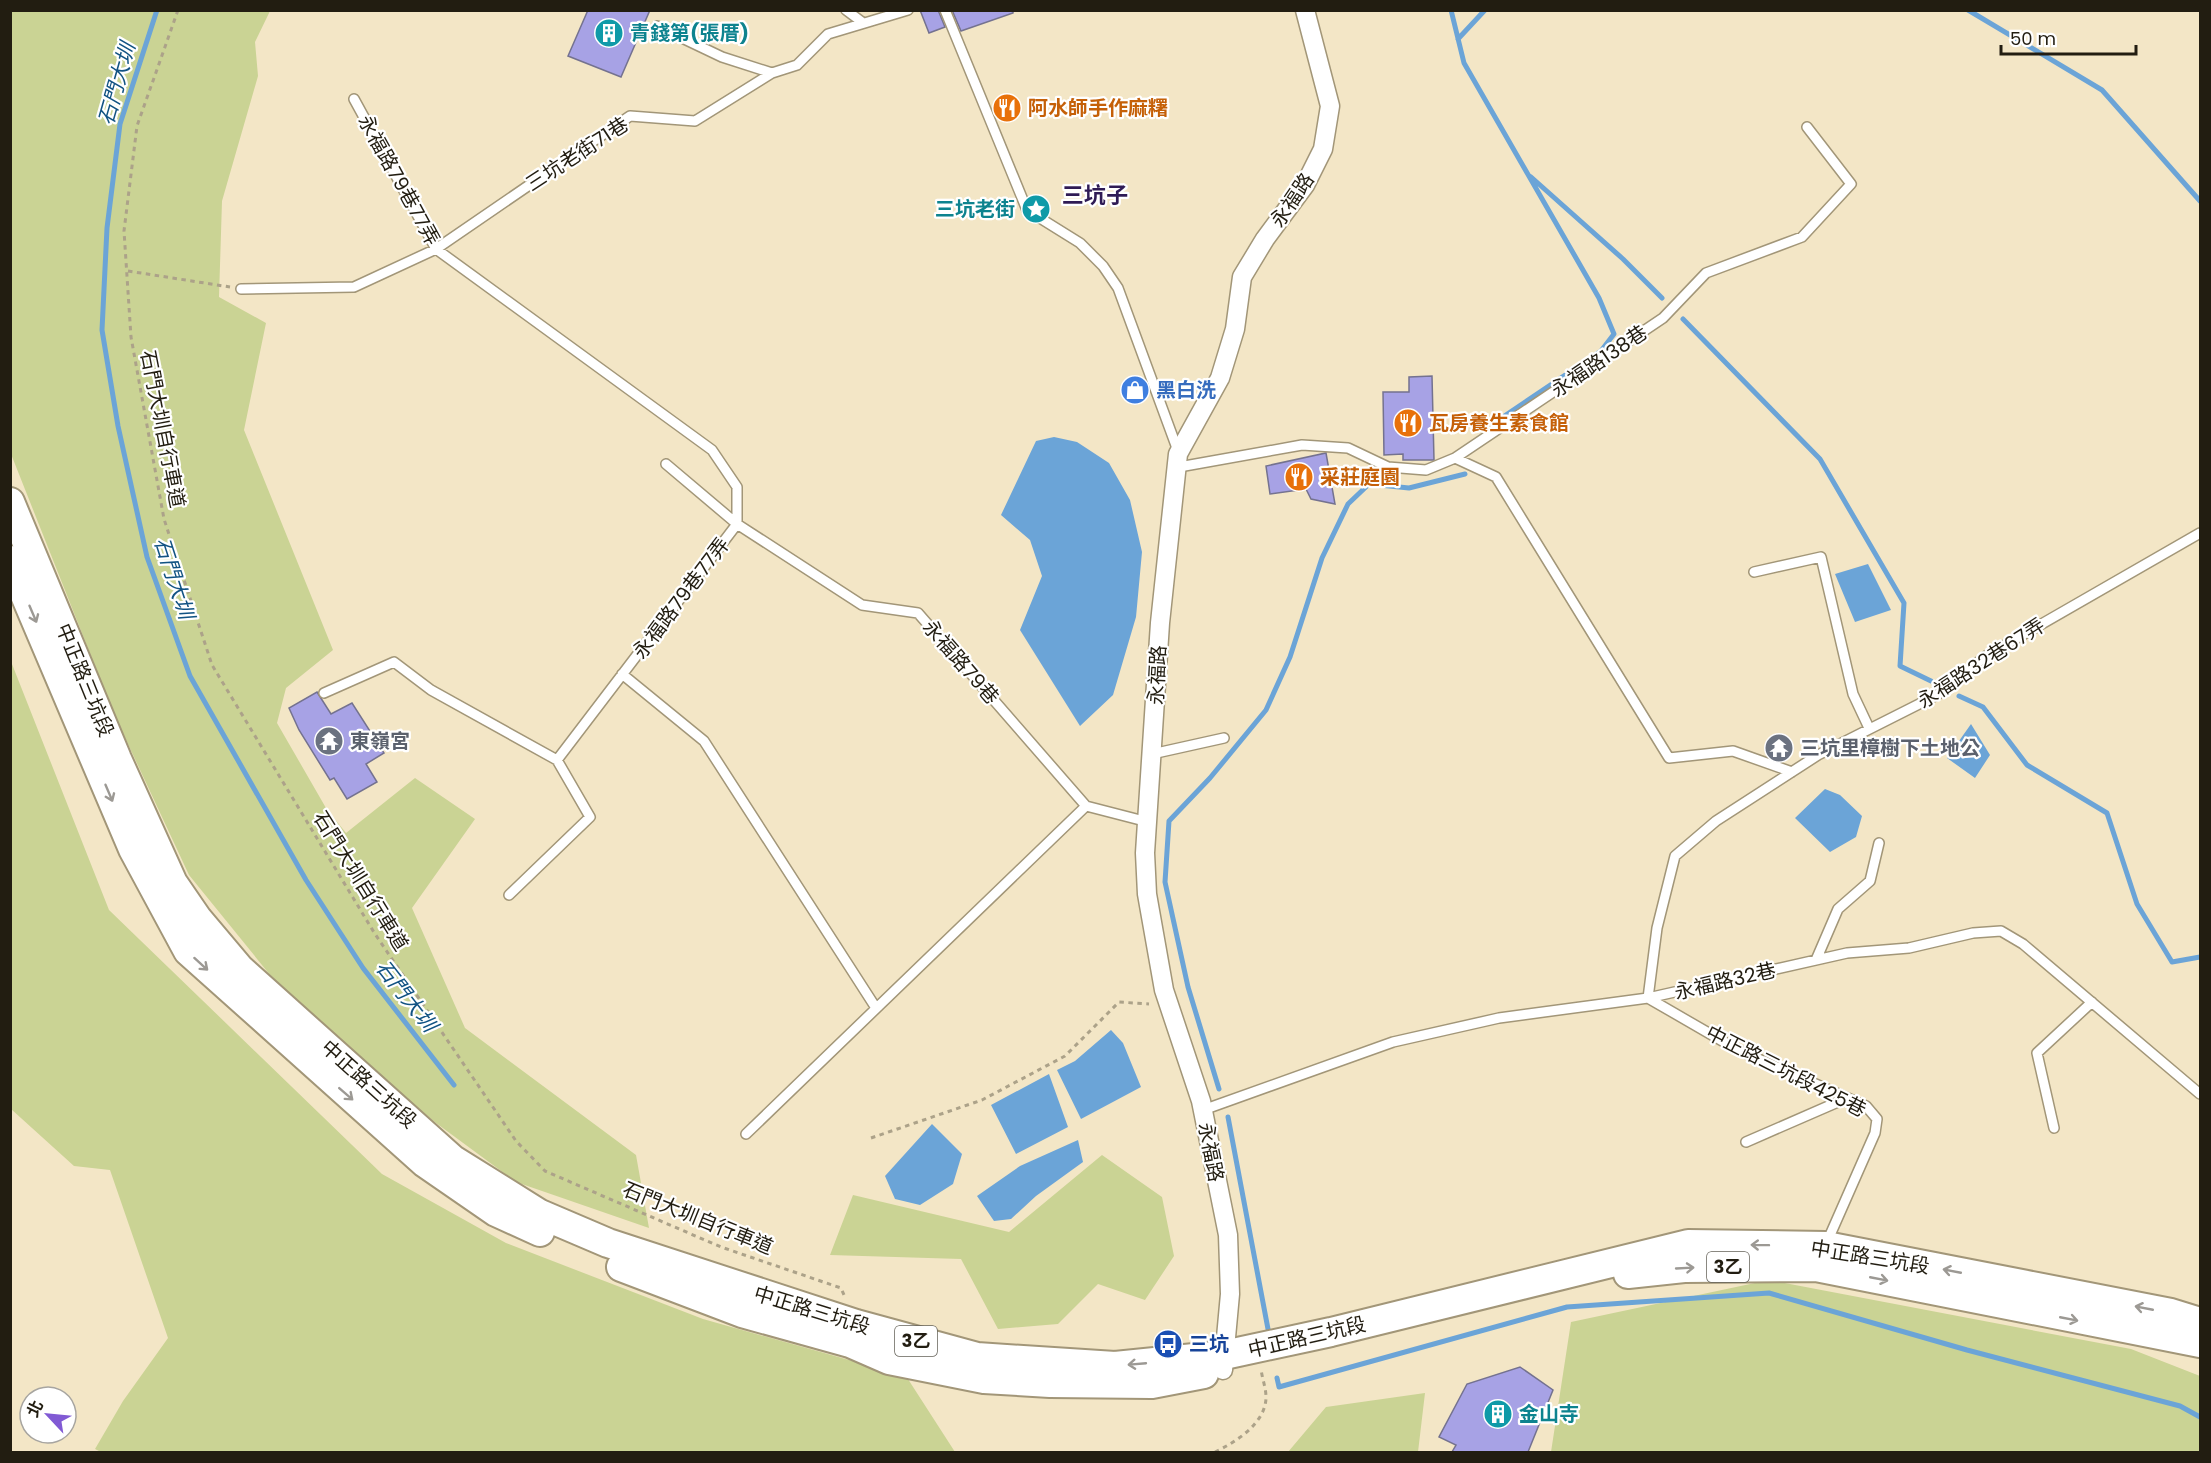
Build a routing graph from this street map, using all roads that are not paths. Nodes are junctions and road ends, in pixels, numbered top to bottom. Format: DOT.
graph roads {
  1 [pos="846,10"];
  2 [pos="908,10"];
  3 [pos="945,10"];
  4 [pos="1305,10"];
  5 [pos="862,22"];
  6 [pos="657,26"];
  7 [pos="772,73"];
  8 [pos="354,99"];
  9 [pos="1806,127"];
  10 [pos="436,249"];
  11 [pos="241,289"];
  12 [pos="1455,458"];
  13 [pos="1179,460"];
  14 [pos="666,464"];
  15 [pos="10,502"];
  16 [pos="737,524"];
  17 [pos="2200,533"];
  18 [pos="10,560"];
  19 [pos="1754,572"];
  20 [pos="622,674"];
  21 [pos="324,693"];
  22 [pos="1869,728"];
  23 [pos="1224,738"];
  24 [pos="1152,754"];
  25 [pos="557,760"];
  26 [pos="1792,772"];
  27 [pos="1086,806"];
  28 [pos="1148,822"];
  29 [pos="1879,843"];
  30 [pos="509,895"];
  31 [pos="1816,960"];
  32 [pos="1648,998"];
  33 [pos="2092,1002"];
  34 [pos="876,1008"];
  35 [pos="2200,1094"];
  36 [pos="1847,1098"];
  37 [pos="1203,1110"];
  38 [pos="2054,1128"];
  39 [pos="746,1134"];
  40 [pos="1746,1142"];
  41 [pos="1821,1257"];
  42 [pos="2200,1322"];
  43 [pos="2200,1343"];
  44 [pos="1224,1363"];
  1 -- 5 [label="lane"];
  2 -- 5 [label="lane, 三坑老街71巷"];
  3 -- 13 [label="lane"];
  4 -- 13 [label="street, 永福路"];
  5 -- 7 [label="lane, 三坑老街71巷"];
  6 -- 7 [label="lane"];
  7 -- 10 [label="lane, 三坑老街71巷"];
  8 -- 10 [label="lane, 永福路79巷77弄"];
  9 -- 12 [label="lane, 永福路138巷"];
  10 -- 11 [label="lane, 三坑老街71巷"];
  10 -- 16 [label="lane, 永福路79巷77弄"];
  12 -- 13 [label="lane, 永福路138巷"];
  12 -- 26 [label="lane"];
  13 -- 24 [label="street, 永福路"];
  14 -- 16 [label="lane, 永福路79巷"];
  44 -- 15 [label="main road, 中正路三坑段 / 3乙, one-way"];
  16 -- 20 [label="lane, 永福路79巷77弄"];
  16 -- 27 [label="lane, 永福路79巷"];
  17 -- 22 [label="lane, 永福路32巷67弄"];
  18 -- 44 [label="main road, 中正路三坑段 / 3乙, one-way"];
  19 -- 22 [label="lane"];
  20 -- 25 [label="lane, 永福路79巷77弄"];
  20 -- 34 [label="lane"];
  21 -- 25 [label="lane"];
  22 -- 26 [label="lane, 永福路32巷67弄"];
  23 -- 24 [label="lane"];
  24 -- 28 [label="street, 永福路"];
  25 -- 30 [label="lane"];
  26 -- 32 [label="lane, 永福路32巷67弄"];
  27 -- 28 [label="lane"];
  27 -- 34 [label="lane"];
  28 -- 37 [label="street, 永福路"];
  29 -- 31 [label="lane"];
  31 -- 32 [label="lane, 永福路32巷"];
  31 -- 33 [label="lane, 永福路32巷"];
  32 -- 36 [label="lane, 中正路三坑段425巷"];
  32 -- 37 [label="lane, 永福路32巷"];
  33 -- 35 [label="lane, 永福路32巷"];
  33 -- 38 [label="lane"];
  34 -- 39 [label="lane"];
  36 -- 40 [label="lane"];
  36 -- 41 [label="lane, 中正路三坑段425巷"];
  37 -- 44 [label="street, 永福路"];
  42 -- 41 [label="main road, 中正路三坑段 / 3乙, one-way"];
  41 -- 43 [label="main road, 中正路三坑段 / 3乙, one-way"];
  44 -- 41 [label="main road, 中正路三坑段 / 3乙, one-way"];
  41 -- 44 [label="main road, 中正路三坑段 / 3乙, one-way"];
}
